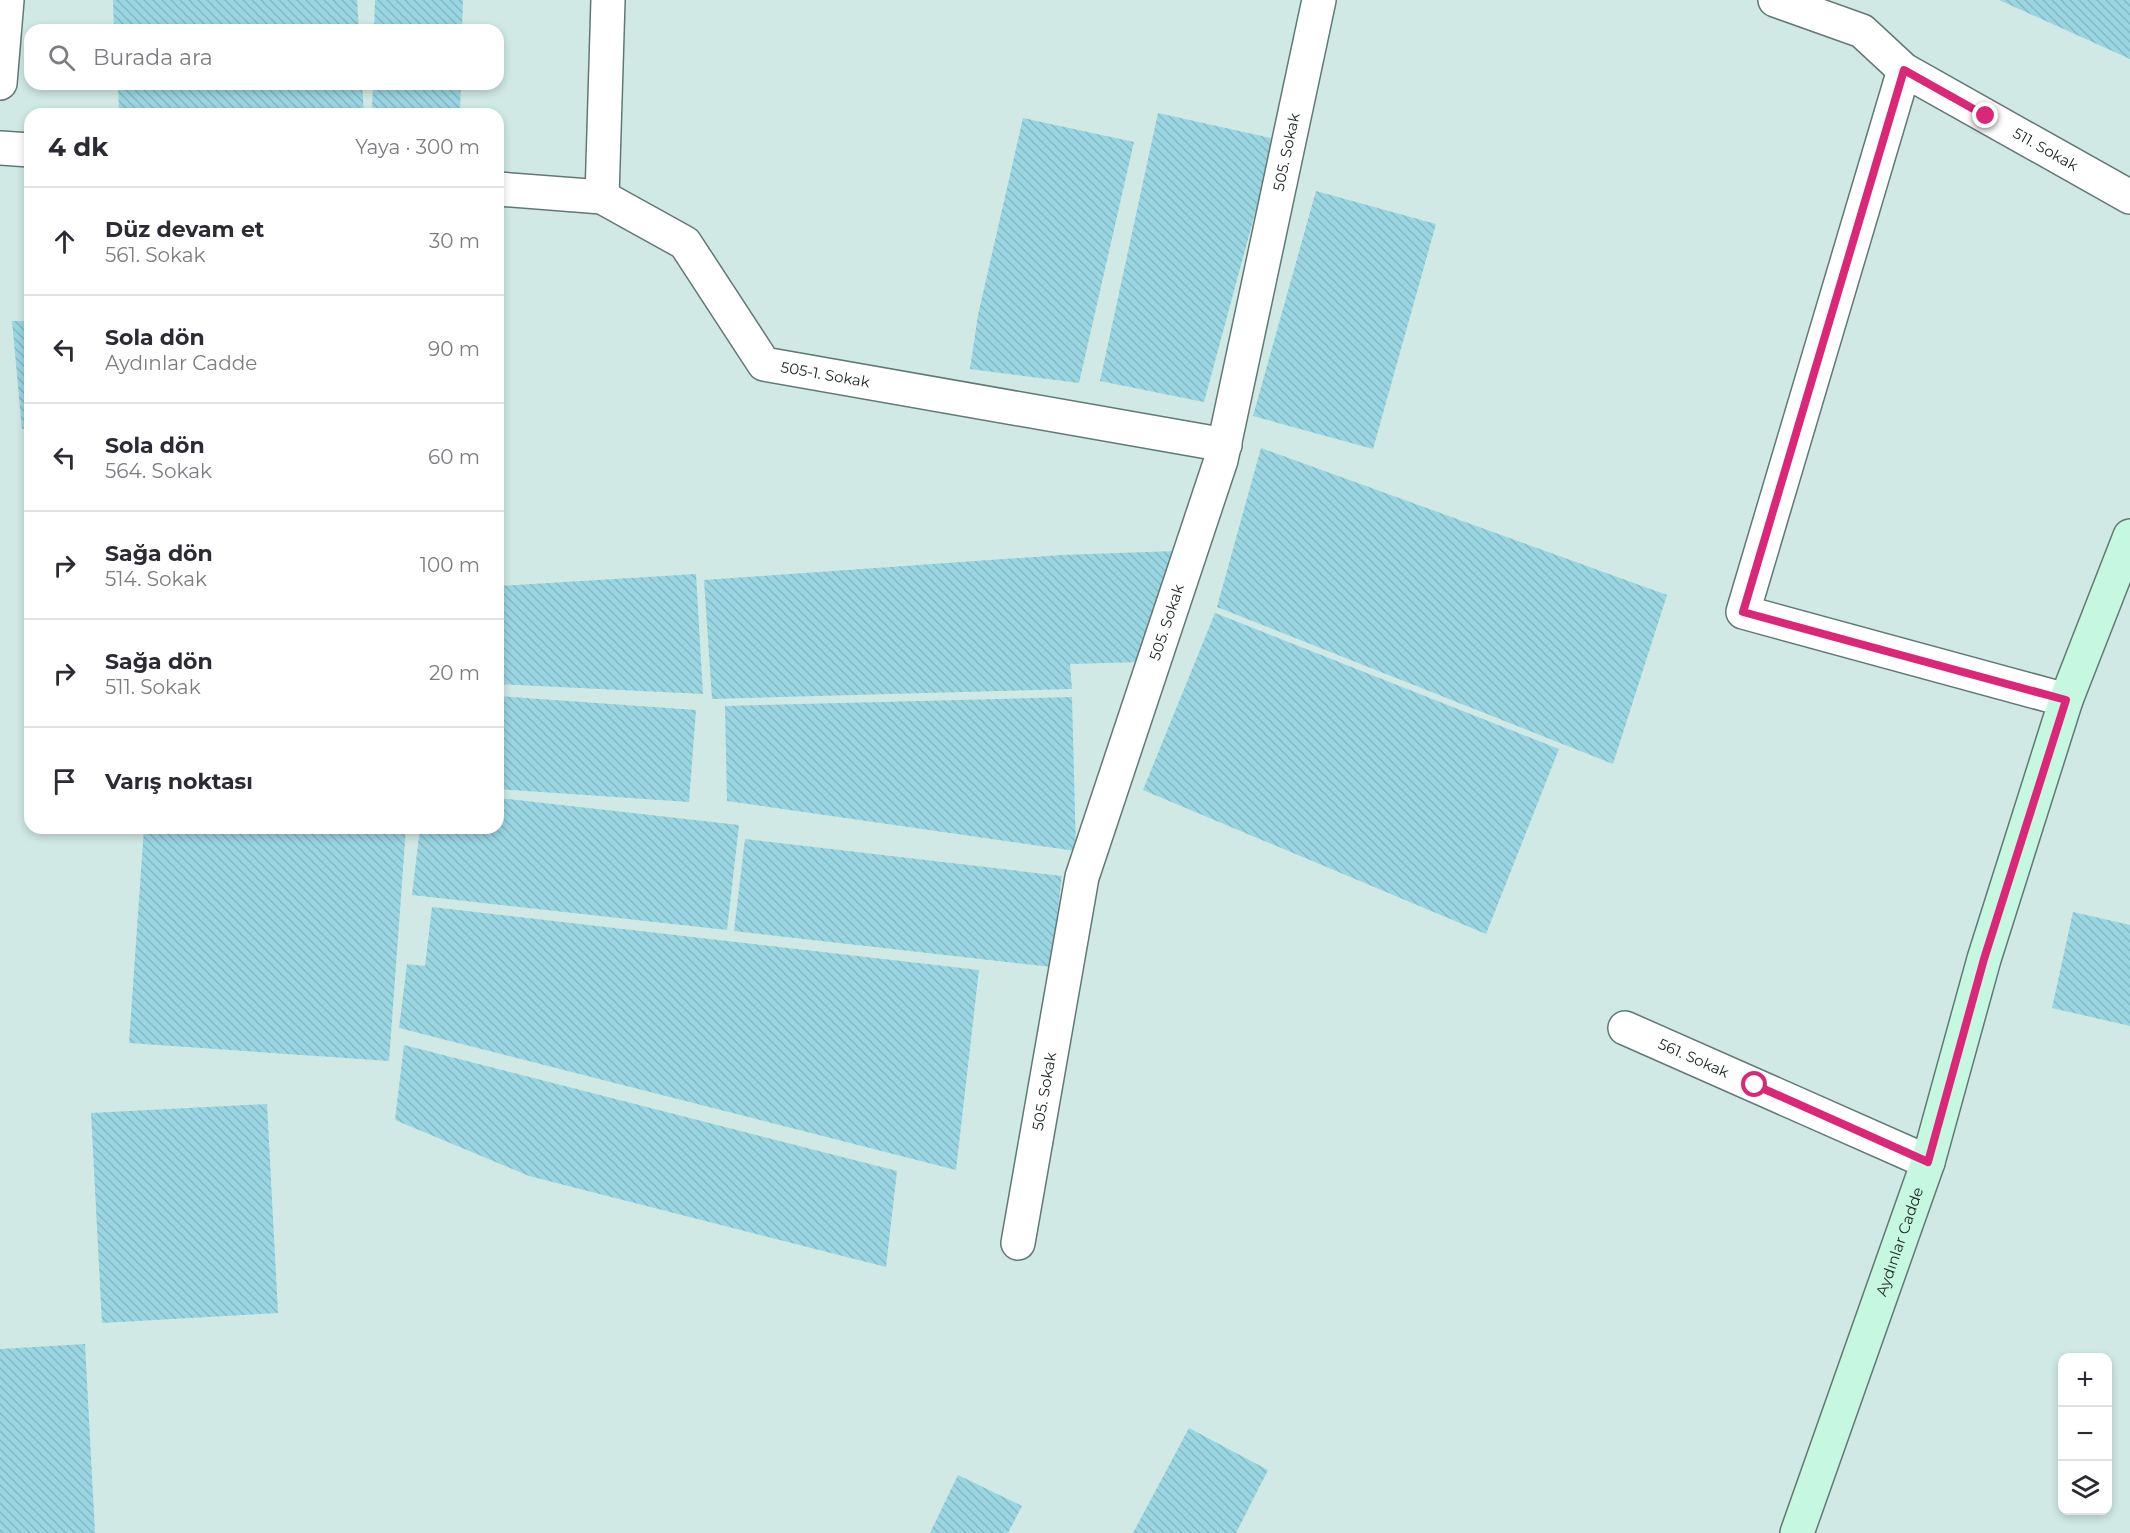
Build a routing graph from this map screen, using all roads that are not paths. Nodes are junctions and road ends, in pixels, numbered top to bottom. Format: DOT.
graph roads {
  1 [pos="7,0"];
  2 [pos="608,0"];
  3 [pos="1319,0"];
  4 [pos="1775,0"];
  5 [pos="1904,70"];
  6 [pos="0,83"];
  7 [pos="0,148"];
  8 [pos="24,150"];
  9 [pos="504,189"];
  10 [pos="602,197"];
  11 [pos="2130,197"];
  12 [pos="1225,445"];
  13 [pos="2130,536"];
  14 [pos="2066,700"];
  15 [pos="1625,1028"];
  16 [pos="1928,1162"];
  17 [pos="1018,1243"];
  18 [pos="1797,1533"];
  1 -- 6 [label="street"];
  2 -- 10 [label="street"];
  3 -- 12 [label="street, 505. Sokak"];
  4 -- 5 [label="street, 511. Sokak"];
  5 -- 11 [label="street, 511. Sokak"];
  5 -- 14 [label="street"];
  7 -- 8 [label="street"];
  9 -- 10 [label="street, 505-1. Sokak"];
  10 -- 12 [label="street, 505-1. Sokak"];
  12 -- 17 [label="street, 505. Sokak"];
  13 -- 14 [label="street, Aydınlar Cadde"];
  14 -- 16 [label="street, Aydınlar Cadde"];
  15 -- 16 [label="street, 561. Sokak"];
  16 -- 18 [label="street, Aydınlar Cadde"];
}
